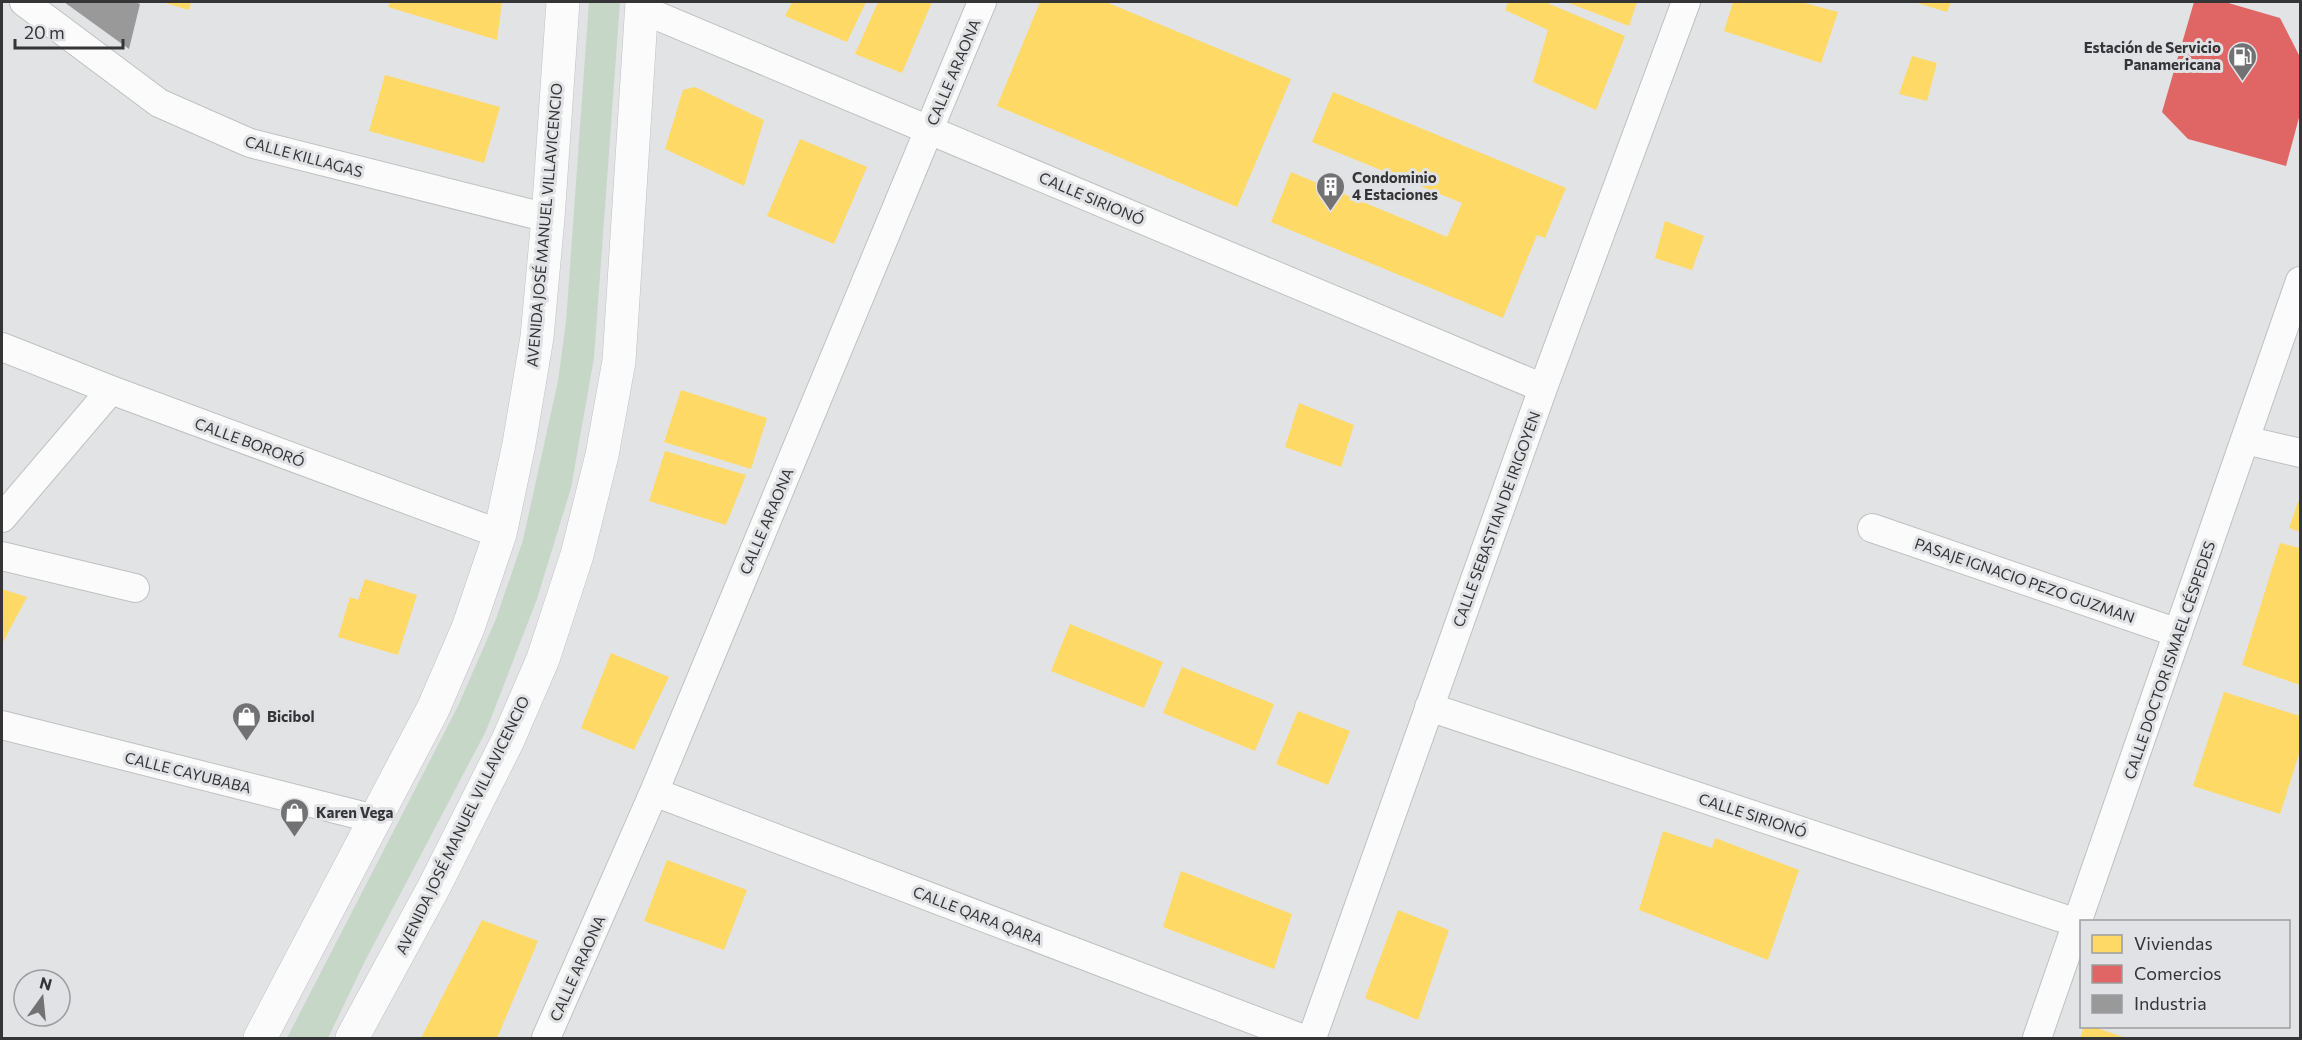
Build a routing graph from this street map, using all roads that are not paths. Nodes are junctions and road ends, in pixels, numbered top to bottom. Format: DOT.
graph roads {
  1 [pos="24,2"];
  2 [pos="562,2"];
  3 [pos="982,2"];
  4 [pos="1686,2"];
  5 [pos="641,5"];
  6 [pos="929,129"];
  7 [pos="548,218"];
  8 [pos="2301,281"];
  9 [pos="2,347"];
  10 [pos="1543,388"];
  11 [pos="111,390"];
  12 [pos="2245,440"];
  13 [pos="2301,453"];
  14 [pos="2,519"];
  15 [pos="1872,528"];
  16 [pos="500,534"];
  17 [pos="2,556"];
  18 [pos="135,588"];
  19 [pos="2178,633"];
  20 [pos="1429,707"];
  21 [pos="2,725"];
  22 [pos="654,792"];
  23 [pos="375,819"];
  24 [pos="2077,923"];
  25 [pos="260,1038"];
  26 [pos="352,1038"];
  27 [pos="546,1038"];
  28 [pos="1301,1038"];
  29 [pos="1312,1038"];
  30 [pos="2037,1038"];
  1 -- 7 [label="street, CALLE KILLAGAS"];
  2 -- 7 [label="main road, AVENIDA JOSÉ MANUEL VILLAVICENCIO"];
  3 -- 6 [label="street, CALLE ARAONA"];
  4 -- 10 [label="street, CALLE SEBASTIAN DE IRIGOYEN"];
  5 -- 6 [label="street, CALLE SIRIONÓ"];
  5 -- 26 [label="main road, AVENIDA JOSÉ MANUEL VILLAVICENCIO"];
  6 -- 10 [label="street, CALLE SIRIONÓ"];
  6 -- 22 [label="street, CALLE ARAONA"];
  7 -- 16 [label="main road, AVENIDA JOSÉ MANUEL VILLAVICENCIO"];
  8 -- 12 [label="street, CALLE DOCTOR ISMAEL CÉSPEDES"];
  9 -- 11 [label="street, CALLE BORORÓ"];
  10 -- 20 [label="street, CALLE SEBASTIAN DE IRIGOYEN"];
  11 -- 14 [label="street"];
  11 -- 16 [label="street, CALLE BORORÓ"];
  12 -- 13 [label="street"];
  12 -- 19 [label="street, CALLE DOCTOR ISMAEL CÉSPEDES"];
  15 -- 19 [label="street, PASAJE IGNACIO PEZO GUZMAN"];
  16 -- 23 [label="main road, AVENIDA JOSÉ MANUEL VILLAVICENCIO"];
  17 -- 18 [label="street"];
  19 -- 24 [label="street, CALLE DOCTOR ISMAEL CÉSPEDES"];
  20 -- 24 [label="street, CALLE SIRIONÓ"];
  20 -- 29 [label="street, CALLE SEBASTIAN DE IRIGOYEN"];
  21 -- 23 [label="street, CALLE CAYUBABA"];
  22 -- 27 [label="street, CALLE ARAONA"];
  22 -- 28 [label="street, CALLE QARA QARA"];
  23 -- 25 [label="main road, AVENIDA JOSÉ MANUEL VILLAVICENCIO"];
  24 -- 30 [label="street, CALLE DOCTOR ISMAEL CÉSPEDES"];
}
